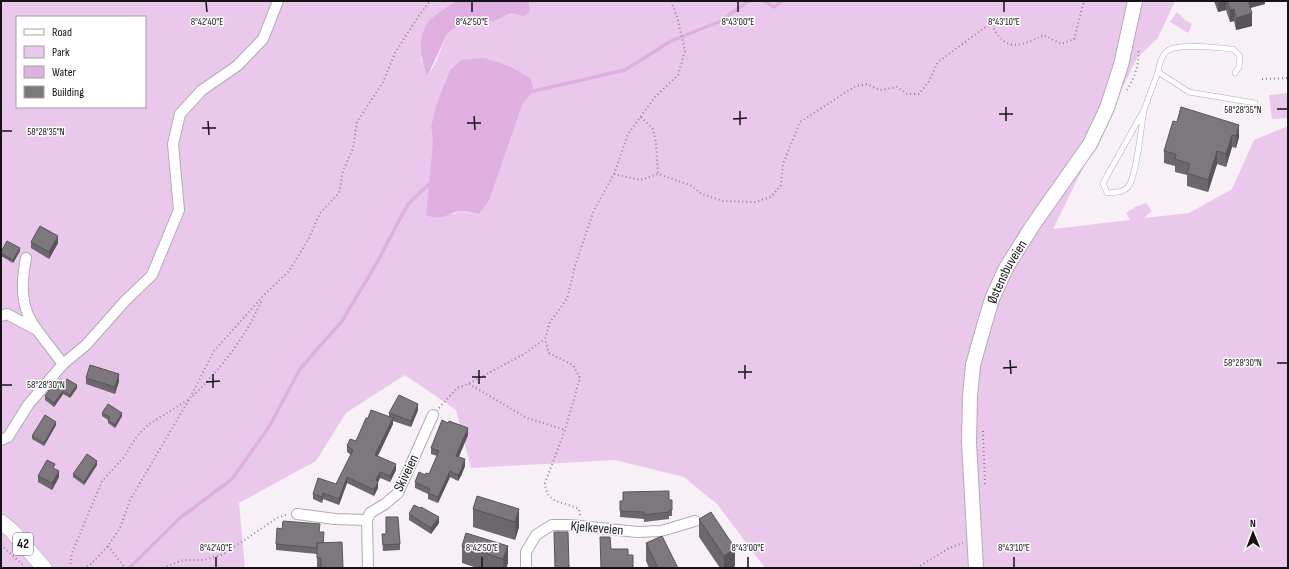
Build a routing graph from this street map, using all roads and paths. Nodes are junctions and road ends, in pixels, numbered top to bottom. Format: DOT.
graph roads {
  1 [pos="278,1"];
  2 [pos="430,1"];
  3 [pos="671,1"];
  4 [pos="1084,1"];
  5 [pos="1136,1"];
  6 [pos="1138,49"];
  7 [pos="1158,72"];
  8 [pos="1236,73"];
  9 [pos="1288,78"];
  10 [pos="1262,79"];
  11 [pos="1125,96"];
  12 [pos="1255,103"];
  13 [pos="1144,110"];
  14 [pos="641,117"];
  15 [pos="614,174"];
  16 [pos="658,174"];
  17 [pos="26,258"];
  18 [pos="263,296"];
  19 [pos="1,316"];
  20 [pos="37,330"];
  21 [pos="546,339"];
  22 [pos="63,364"];
  23 [pos="468,384"];
  24 [pos="190,398"];
  25 [pos="433,415"];
  26 [pos="982,426"];
  27 [pos="565,430"];
  28 [pos="1,440"];
  29 [pos="985,489"];
  30 [pos="297,514"];
  31 [pos="367,520"];
  32 [pos="696,521"];
  33 [pos="1,522"];
  34 [pos="581,526"];
  35 [pos="975,538"];
  36 [pos="1,545"];
  37 [pos="108,546"];
  38 [pos="26,568"];
  39 [pos="44,568"];
  40 [pos="70,568"];
  41 [pos="83,568"];
  42 [pos="125,568"];
  43 [pos="163,568"];
  44 [pos="368,568"];
  45 [pos="526,568"];
  46 [pos="917,568"];
  47 [pos="976,568"];
  1 -- 22 [label="street"];
  2 -- 18 [label="path"];
  3 -- 14 [label="path"];
  4 -- 16 [label="path"];
  5 -- 35 [label="main road, Østensbuveien"];
  6 -- 11 [label="path"];
  7 -- 8 [label="lane"];
  7 -- 12 [label="lane"];
  7 -- 13 [label="lane"];
  9 -- 10 [label="path"];
  13 -- 13 [label="lane"];
  14 -- 15 [label="path"];
  14 -- 16 [label="path"];
  15 -- 16 [label="path"];
  15 -- 21 [label="path"];
  17 -- 20 [label="street"];
  18 -- 24 [label="path"];
  18 -- 24 [label="path"];
  19 -- 20 [label="street"];
  20 -- 22 [label="street"];
  21 -- 23 [label="path"];
  21 -- 27 [label="path"];
  22 -- 28 [label="street"];
  23 -- 25 [label="path"];
  23 -- 27 [label="path"];
  24 -- 37 [label="path"];
  24 -- 40 [label="path"];
  25 -- 31 [label="street, Skiveien"];
  26 -- 29 [label="path"];
  27 -- 34 [label="path"];
  30 -- 31 [label="street"];
  30 -- 43 [label="path"];
  31 -- 44 [label="street"];
  32 -- 34 [label="street, Kjelkeveien"];
  33 -- 39 [label="main road, 42"];
  34 -- 45 [label="street, Kjelkeveien"];
  35 -- 46 [label="path"];
  35 -- 47 [label="main road, Østensbuveien"];
  36 -- 38 [label="path"];
  37 -- 41 [label="path"];
  37 -- 42 [label="path"];
}
